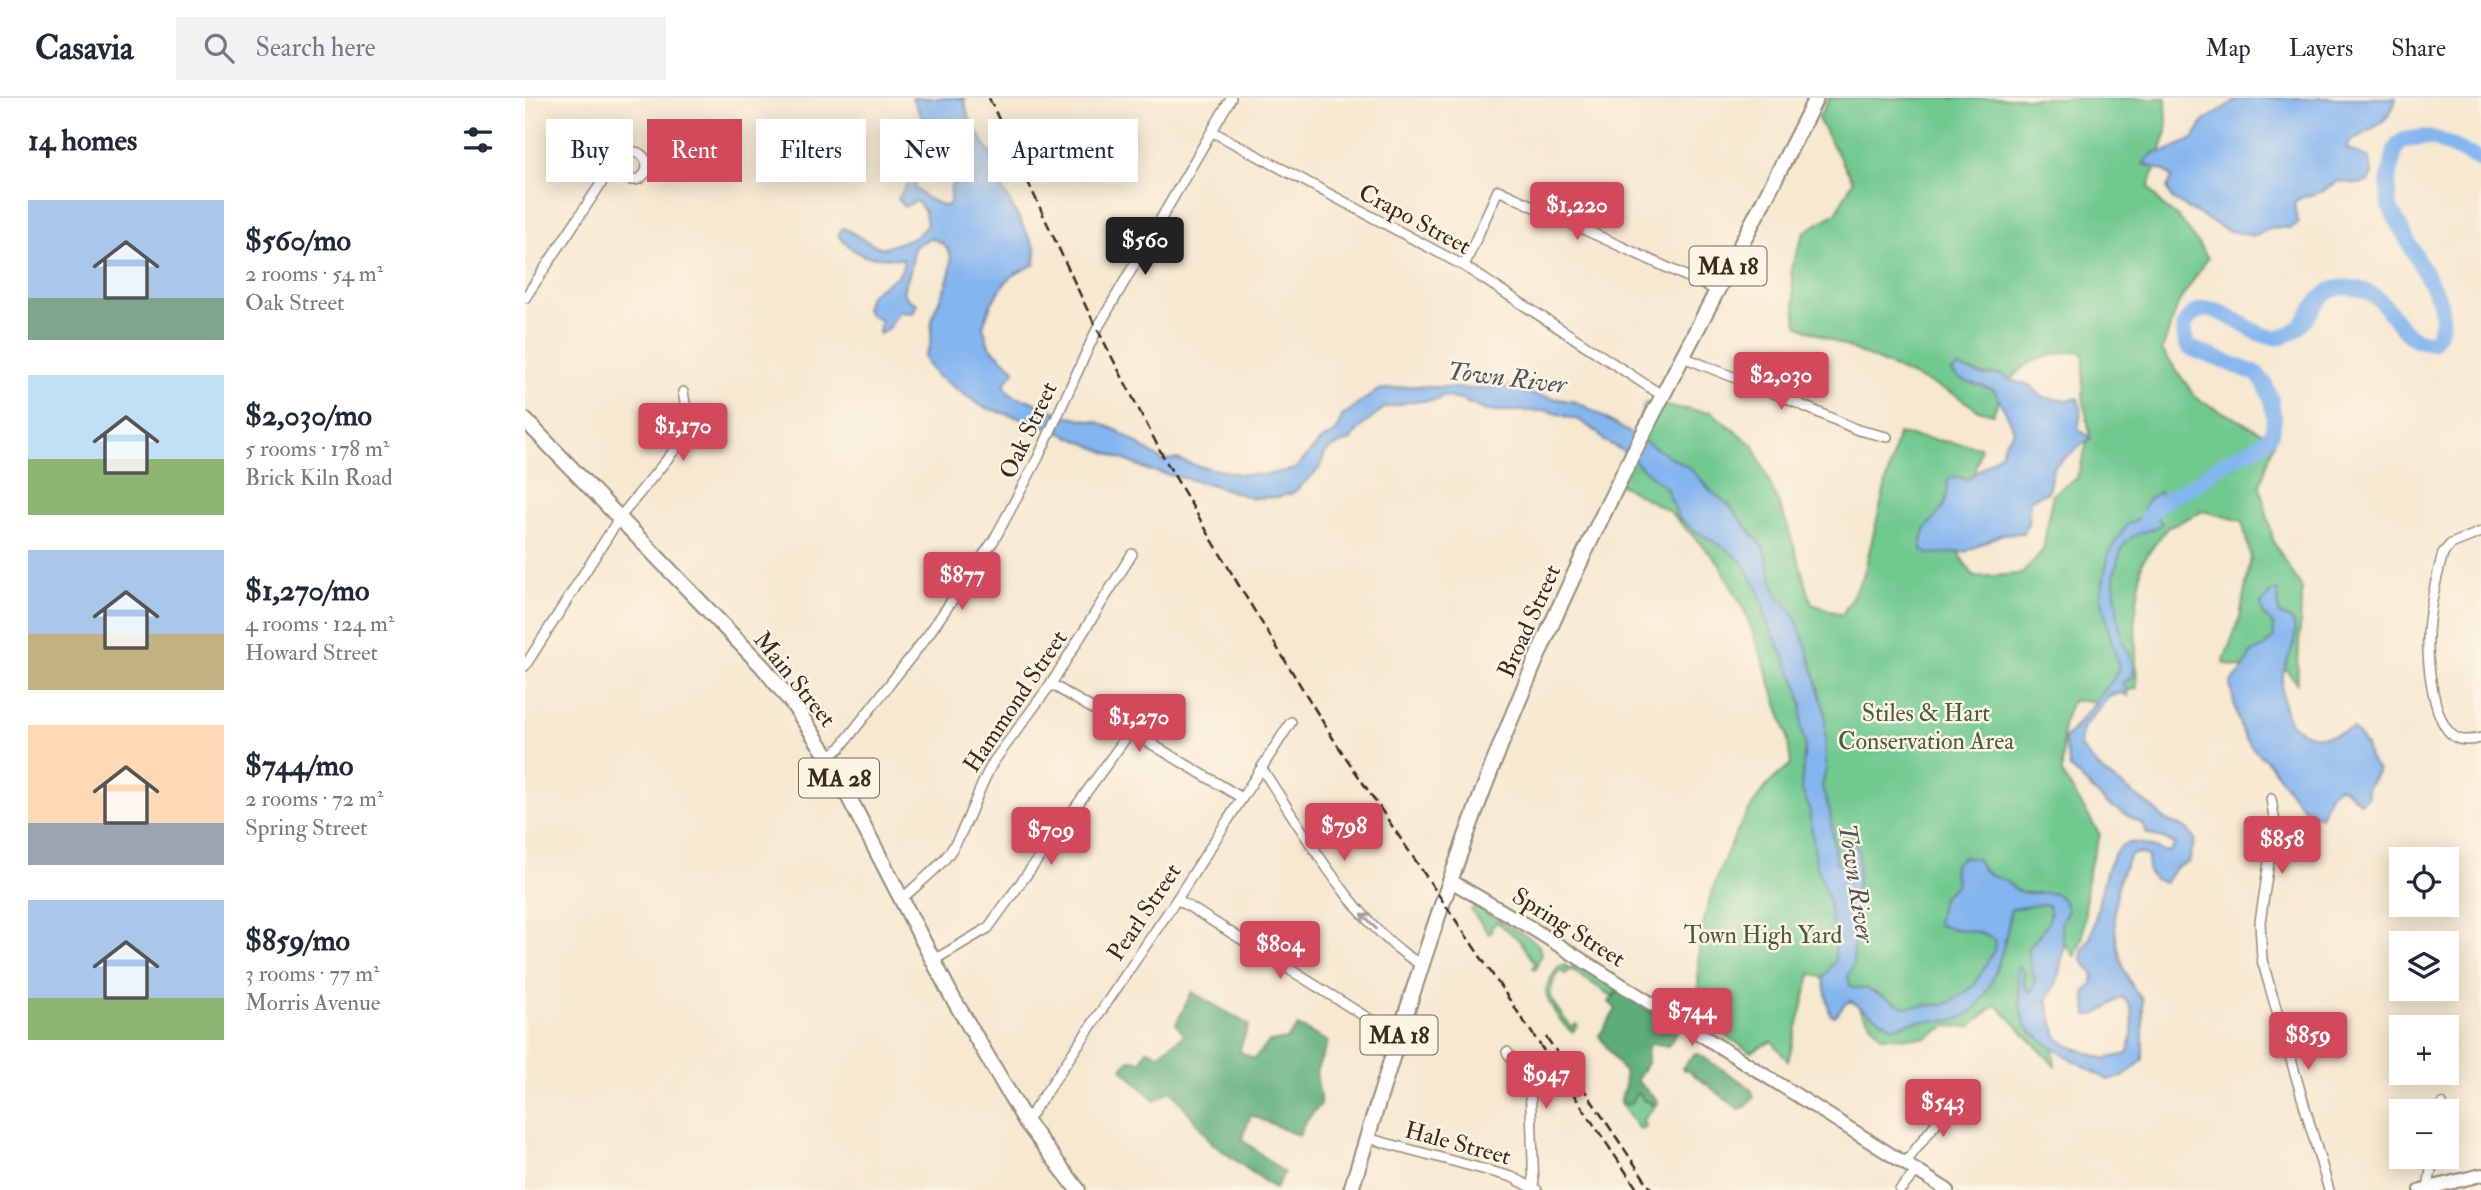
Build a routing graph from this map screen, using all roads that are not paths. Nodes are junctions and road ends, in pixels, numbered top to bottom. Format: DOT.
graph roads {
  1 [pos="1231,98"];
  2 [pos="1816,98"];
  3 [pos="1213,132"];
  4 [pos="602,182"];
  5 [pos="1464,266"];
  6 [pos="1716,290"];
  7 [pos="525,298"];
  8 [pos="1683,357"];
  9 [pos="683,392"];
  10 [pos="1663,396"];
  11 [pos="525,420"];
  12 [pos="1887,438"];
  13 [pos="619,517"];
  14 [pos="2481,532"];
  15 [pos="1132,554"];
  16 [pos="525,666"];
  17 [pos="1051,684"];
  18 [pos="1291,722"];
  19 [pos="1130,732"];
  20 [pos="2481,738"];
  21 [pos="828,757"];
  22 [pos="1262,769"];
  23 [pos="1242,799"];
  24 [pos="2271,799"];
  25 [pos="1451,881"];
  26 [pos="902,899"];
  27 [pos="1177,899"];
  28 [pos="934,960"];
  29 [pos="1422,965"];
  30 [pos="1398,1037"];
  31 [pos="1507,1052"];
  32 [pos="1961,1096"];
  33 [pos="1026,1122"];
  34 [pos="1367,1138"];
  35 [pos="1905,1163"];
  36 [pos="2430,1169"];
  37 [pos="1916,1172"];
  38 [pos="2481,1175"];
  39 [pos="1535,1189"];
  40 [pos="2425,1189"];
  41 [pos="1077,1190"];
  42 [pos="1351,1190"];
  43 [pos="1900,1190"];
  44 [pos="1947,1190"];
  45 [pos="2329,1190"];
  1 -- 3 [label="street, Oak Street"];
  2 -- 6 [label="main road, Broad Street / MA 18"];
  3 -- 5 [label="street, Crapo Street"];
  3 -- 21 [label="street, Oak Street"];
  4 -- 7 [label="street"];
  5 -- 6 [label="street"];
  5 -- 10 [label="street, Crapo Street"];
  6 -- 8 [label="main road, Broad Street / MA 18"];
  8 -- 10 [label="main road, Broad Street / MA 18"];
  8 -- 12 [label="street"];
  9 -- 13 [label="street"];
  10 -- 25 [label="main road, Broad Street / MA 18"];
  11 -- 13 [label="main road, Main Street / MA 28"];
  13 -- 16 [label="street"];
  13 -- 21 [label="main road, Main Street / MA 28"];
  14 -- 20 [label="street"];
  15 -- 17 [label="street, Hammond Street"];
  17 -- 19 [label="street"];
  17 -- 26 [label="street, Hammond Street"];
  18 -- 22 [label="street, Pearl Street"];
  19 -- 23 [label="street"];
  19 -- 28 [label="street"];
  21 -- 26 [label="main road, Main Street / MA 28"];
  22 -- 23 [label="street, Pearl Street"];
  29 -- 22 [label="street, one-way"];
  23 -- 27 [label="street, Pearl Street"];
  24 -- 45 [label="street"];
  25 -- 29 [label="main road, Broad Street / MA 18"];
  25 -- 35 [label="street, Spring Street"];
  26 -- 28 [label="main road, Main Street / MA 28"];
  27 -- 30 [label="street"];
  27 -- 33 [label="street, Pearl Street"];
  28 -- 33 [label="main road, Main Street / MA 28"];
  29 -- 30 [label="main road, Broad Street / MA 18"];
  30 -- 34 [label="main road, Broad Street / MA 18"];
  31 -- 39 [label="street"];
  32 -- 35 [label="street"];
  33 -- 41 [label="main road, Main Street / MA 28"];
  34 -- 39 [label="street, Hale Street"];
  34 -- 42 [label="main road, Broad Street / MA 18"];
  35 -- 37 [label="street, Spring Street"];
  36 -- 40 [label="street"];
  37 -- 43 [label="street"];
  37 -- 44 [label="street, Spring Street"];
  38 -- 40 [label="street"];
}
